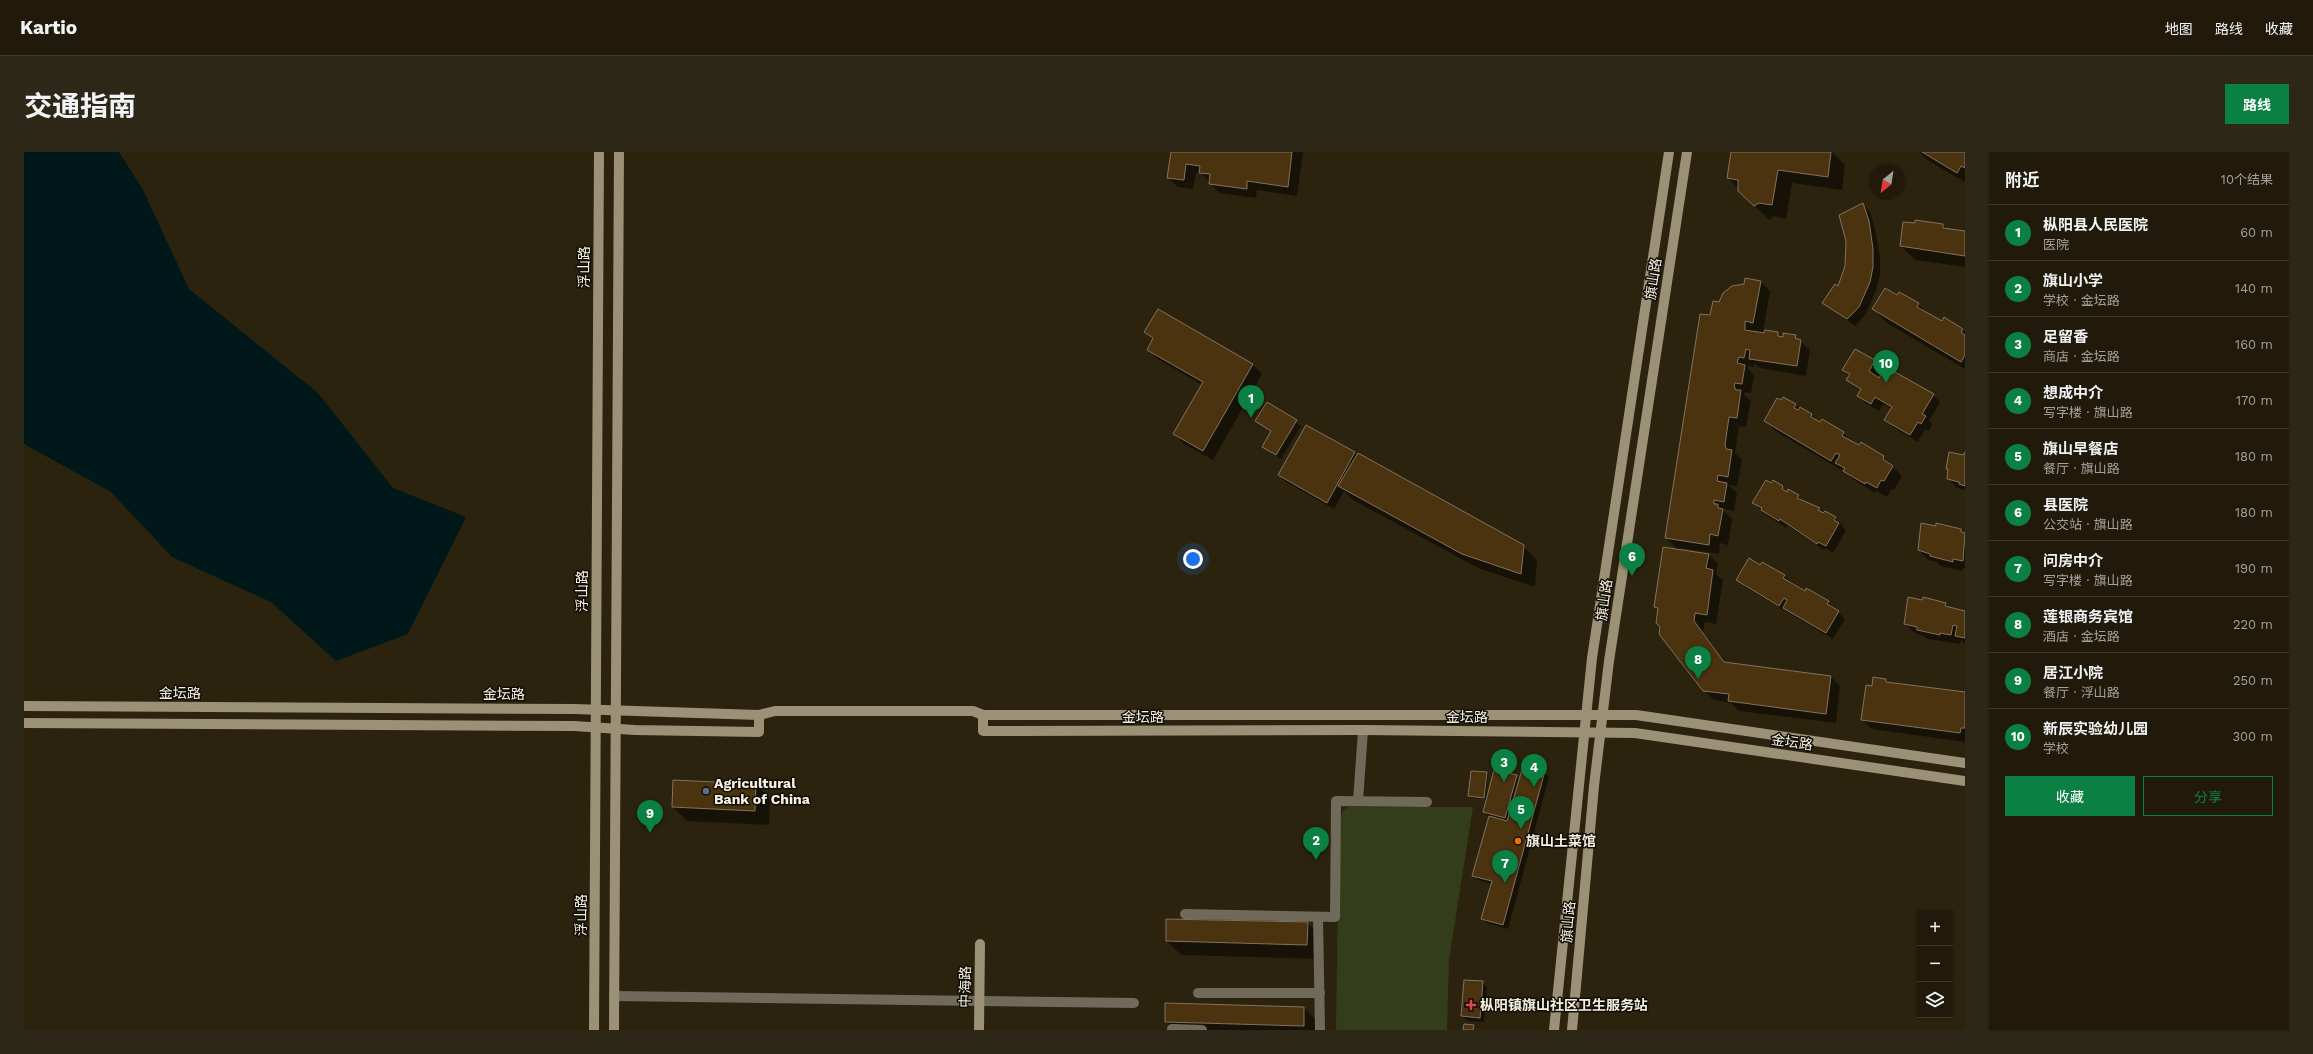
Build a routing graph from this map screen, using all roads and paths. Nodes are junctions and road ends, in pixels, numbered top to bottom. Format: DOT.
graph roads {
  1 [pos="599,152"];
  2 [pos="619,152"];
  3 [pos="1669,152"];
  4 [pos="1687,152"];
  5 [pos="24,706"];
  6 [pos="596,710"];
  7 [pos="616,711"];
  8 [pos="1586,714"];
  9 [pos="1602,714"];
  10 [pos="759,715"];
  11 [pos="983,715"];
  12 [pos="24,723"];
  13 [pos="596,728"];
  14 [pos="615,728"];
  15 [pos="1363,730"];
  16 [pos="1584,732"];
  17 [pos="1600,732"];
  18 [pos="1965,763"];
  19 [pos="1965,782"];
  20 [pos="1358,801"];
  21 [pos="1427,802"];
  22 [pos="1186,914"];
  23 [pos="1318,917"];
  24 [pos="980,944"];
  25 [pos="1198,993"];
  26 [pos="1320,993"];
  27 [pos="614,996"];
  28 [pos="979,1001"];
  29 [pos="1134,1003"];
  30 [pos="1172,1029"];
  31 [pos="594,1030"];
  32 [pos="614,1030"];
  33 [pos="979,1030"];
  34 [pos="1202,1030"];
  35 [pos="1320,1030"];
  36 [pos="1554,1030"];
  37 [pos="1572,1030"];
  1 -- 6 [label="main road, 浮山路"];
  2 -- 7 [label="main road"];
  3 -- 8 [label="main road, 旗山路"];
  4 -- 9 [label="main road, 旗山路"];
  5 -- 6 [label="main road, 金坛路"];
  6 -- 7 [label="main road, 金坛路"];
  6 -- 13 [label="main road, 浮山路"];
  7 -- 10 [label="main road, 金坛路"];
  7 -- 14 [label="main road"];
  8 -- 9 [label="main road, 金坛路"];
  8 -- 11 [label="main road, 金坛路"];
  8 -- 16 [label="main road, 旗山路"];
  9 -- 17 [label="main road, 旗山路"];
  9 -- 18 [label="main road, 金坛路"];
  10 -- 11 [label="main road, 金坛路"];
  10 -- 14 [label="main road"];
  11 -- 15 [label="main road, 金坛路"];
  12 -- 13 [label="main road"];
  13 -- 14 [label="main road"];
  13 -- 31 [label="main road, 浮山路"];
  14 -- 27 [label="main road"];
  15 -- 16 [label="main road, 金坛路"];
  15 -- 20 [label="street"];
  16 -- 17 [label="main road, 金坛路"];
  16 -- 36 [label="main road, 旗山路"];
  17 -- 19 [label="main road, 金坛路"];
  17 -- 37 [label="main road, 旗山路"];
  20 -- 21 [label="street"];
  20 -- 23 [label="street"];
  22 -- 23 [label="street"];
  23 -- 26 [label="street"];
  24 -- 28 [label="main road, 中海路"];
  25 -- 26 [label="street"];
  26 -- 35 [label="street"];
  27 -- 28 [label="street"];
  27 -- 32 [label="main road"];
  28 -- 29 [label="street"];
  28 -- 33 [label="main road, 中海路"];
  30 -- 34 [label="street"];
}
